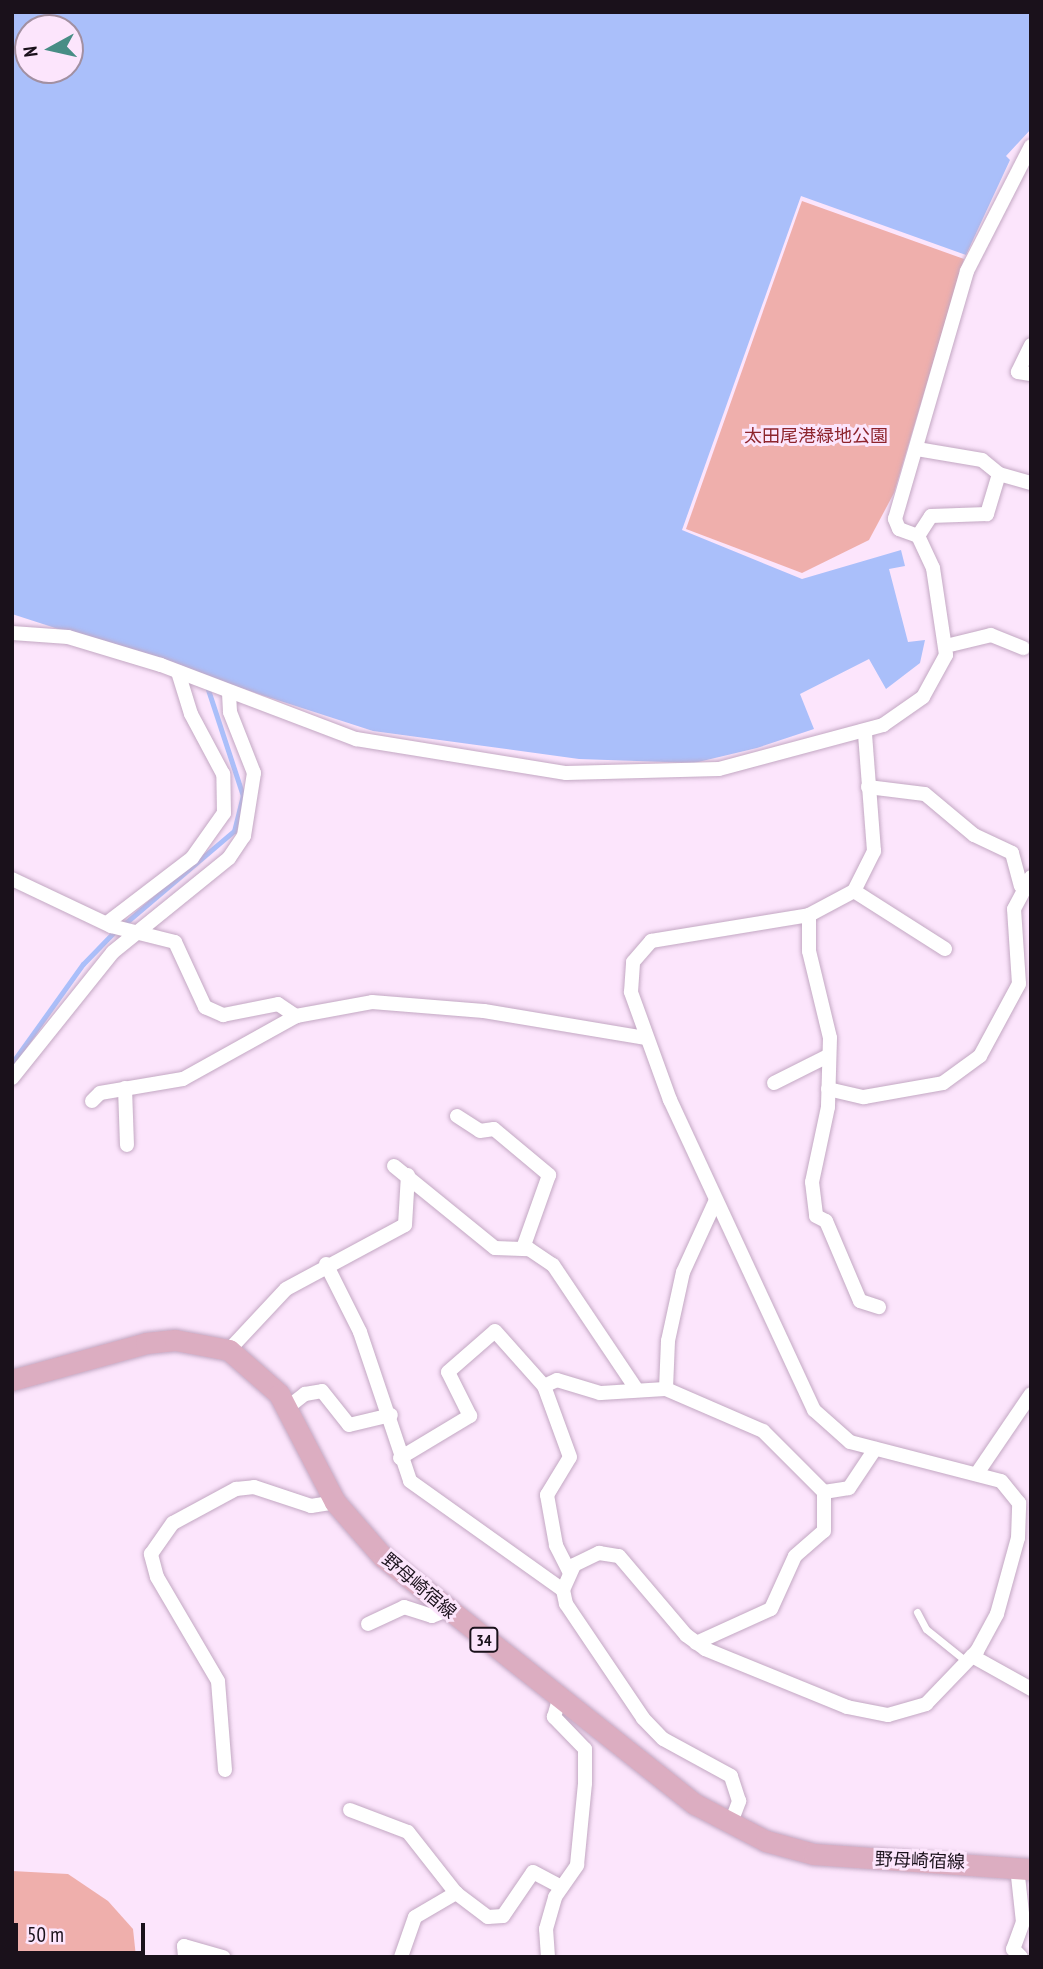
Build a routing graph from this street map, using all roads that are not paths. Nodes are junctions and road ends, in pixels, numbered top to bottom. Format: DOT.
graph roads {
  1 [pos="1029,153"];
  2 [pos="1031,345"];
  3 [pos="1031,374"];
  4 [pos="917,449"];
  5 [pos="999,474"];
  6 [pos="1031,483"];
  7 [pos="918,536"];
  8 [pos="12,632"];
  9 [pos="946,646"];
  10 [pos="1028,646"];
  11 [pos="183,674"];
  12 [pos="224,691"];
  13 [pos="865,733"];
  14 [pos="868,787"];
  15 [pos="12,879"];
  16 [pos="1026,882"];
  17 [pos="854,891"];
  18 [pos="809,915"];
  19 [pos="107,923"];
  20 [pos="136,933"];
  21 [pos="945,949"];
  22 [pos="296,1016"];
  23 [pos="645,1038"];
  24 [pos="827,1057"];
  25 [pos="12,1078"];
  26 [pos="774,1083"];
  27 [pos="125,1088"];
  28 [pos="828,1089"];
  29 [pos="92,1101"];
  30 [pos="457,1116"];
  31 [pos="127,1145"];
  32 [pos="394,1166"];
  33 [pos="408,1175"];
  34 [pos="716,1200"];
  35 [pos="523,1248"];
  36 [pos="326,1264"];
  37 [pos="879,1307"];
  38 [pos="229,1350"];
  39 [pos="12,1380"];
  40 [pos="544,1386"];
  41 [pos="635,1387"];
  42 [pos="666,1389"];
  43 [pos="1031,1394"];
  44 [pos="287,1408"];
  45 [pos="391,1415"];
  46 [pos="875,1449"];
  47 [pos="400,1458"];
  48 [pos="978,1472"];
  49 [pos="824,1492"];
  50 [pos="335,1502"];
  51 [pos="569,1571"];
  52 [pos="563,1590"];
  53 [pos="447,1610"];
  54 [pos="917,1612"];
  55 [pos="368,1624"];
  56 [pos="696,1643"];
  57 [pos="970,1659"];
  58 [pos="1031,1689"];
  59 [pos="559,1700"];
  60 [pos="225,1770"];
  61 [pos="350,1810"];
  62 [pos="730,1825"];
  63 [pos="1024,1868"];
  64 [pos="561,1887"];
  65 [pos="456,1893"];
  66 [pos="186,1957"];
  67 [pos="223,1957"];
  68 [pos="401,1957"];
  69 [pos="548,1957"];
  70 [pos="1021,1957"];
  1 -- 4 [label="street"];
  2 -- 3 [label="street"];
  4 -- 5 [label="street"];
  4 -- 7 [label="street"];
  5 -- 6 [label="street"];
  5 -- 7 [label="street"];
  7 -- 9 [label="street"];
  8 -- 11 [label="street"];
  9 -- 10 [label="street"];
  9 -- 13 [label="street"];
  11 -- 12 [label="street"];
  11 -- 19 [label="street"];
  12 -- 13 [label="street"];
  12 -- 20 [label="street"];
  13 -- 14 [label="street"];
  14 -- 16 [label="street"];
  14 -- 17 [label="street"];
  15 -- 19 [label="street"];
  16 -- 28 [label="street"];
  17 -- 18 [label="street"];
  17 -- 21 [label="street"];
  18 -- 23 [label="street"];
  18 -- 24 [label="street"];
  19 -- 20 [label="street"];
  20 -- 22 [label="street"];
  20 -- 25 [label="street"];
  22 -- 23 [label="street"];
  22 -- 27 [label="street"];
  23 -- 34 [label="street"];
  24 -- 26 [label="street"];
  24 -- 28 [label="street"];
  27 -- 29 [label="street"];
  27 -- 31 [label="street"];
  28 -- 37 [label="street"];
  30 -- 35 [label="street"];
  32 -- 33 [label="street"];
  33 -- 35 [label="street"];
  33 -- 36 [label="street"];
  34 -- 42 [label="street"];
  34 -- 46 [label="street"];
  35 -- 41 [label="street"];
  36 -- 38 [label="street"];
  36 -- 45 [label="street"];
  38 -- 39 [label="main road"];
  38 -- 44 [label="main road, 野母崎宿線 / 34"];
  40 -- 41 [label="street"];
  40 -- 47 [label="street"];
  40 -- 51 [label="street"];
  41 -- 42 [label="street"];
  42 -- 49 [label="street"];
  43 -- 48 [label="street"];
  44 -- 45 [label="street"];
  44 -- 50 [label="main road, 野母崎宿線 / 34"];
  45 -- 47 [label="street"];
  46 -- 48 [label="street"];
  46 -- 49 [label="street"];
  47 -- 52 [label="street"];
  48 -- 57 [label="street"];
  49 -- 56 [label="street"];
  50 -- 53 [label="main road, 野母崎宿線 / 34"];
  50 -- 60 [label="street"];
  51 -- 52 [label="street"];
  51 -- 56 [label="street"];
  52 -- 62 [label="street"];
  53 -- 55 [label="street"];
  53 -- 59 [label="main road, 野母崎宿線 / 34"];
  54 -- 57 [label="lane"];
  56 -- 57 [label="street"];
  57 -- 58 [label="street"];
  59 -- 62 [label="main road, 野母崎宿線 / 34"];
  59 -- 64 [label="street"];
  61 -- 65 [label="street"];
  62 -- 63 [label="main road, 野母崎宿線 / 34"];
  63 -- 70 [label="street"];
  64 -- 65 [label="street"];
  64 -- 69 [label="street"];
  65 -- 68 [label="street"];
  66 -- 67 [label="street"];
}
